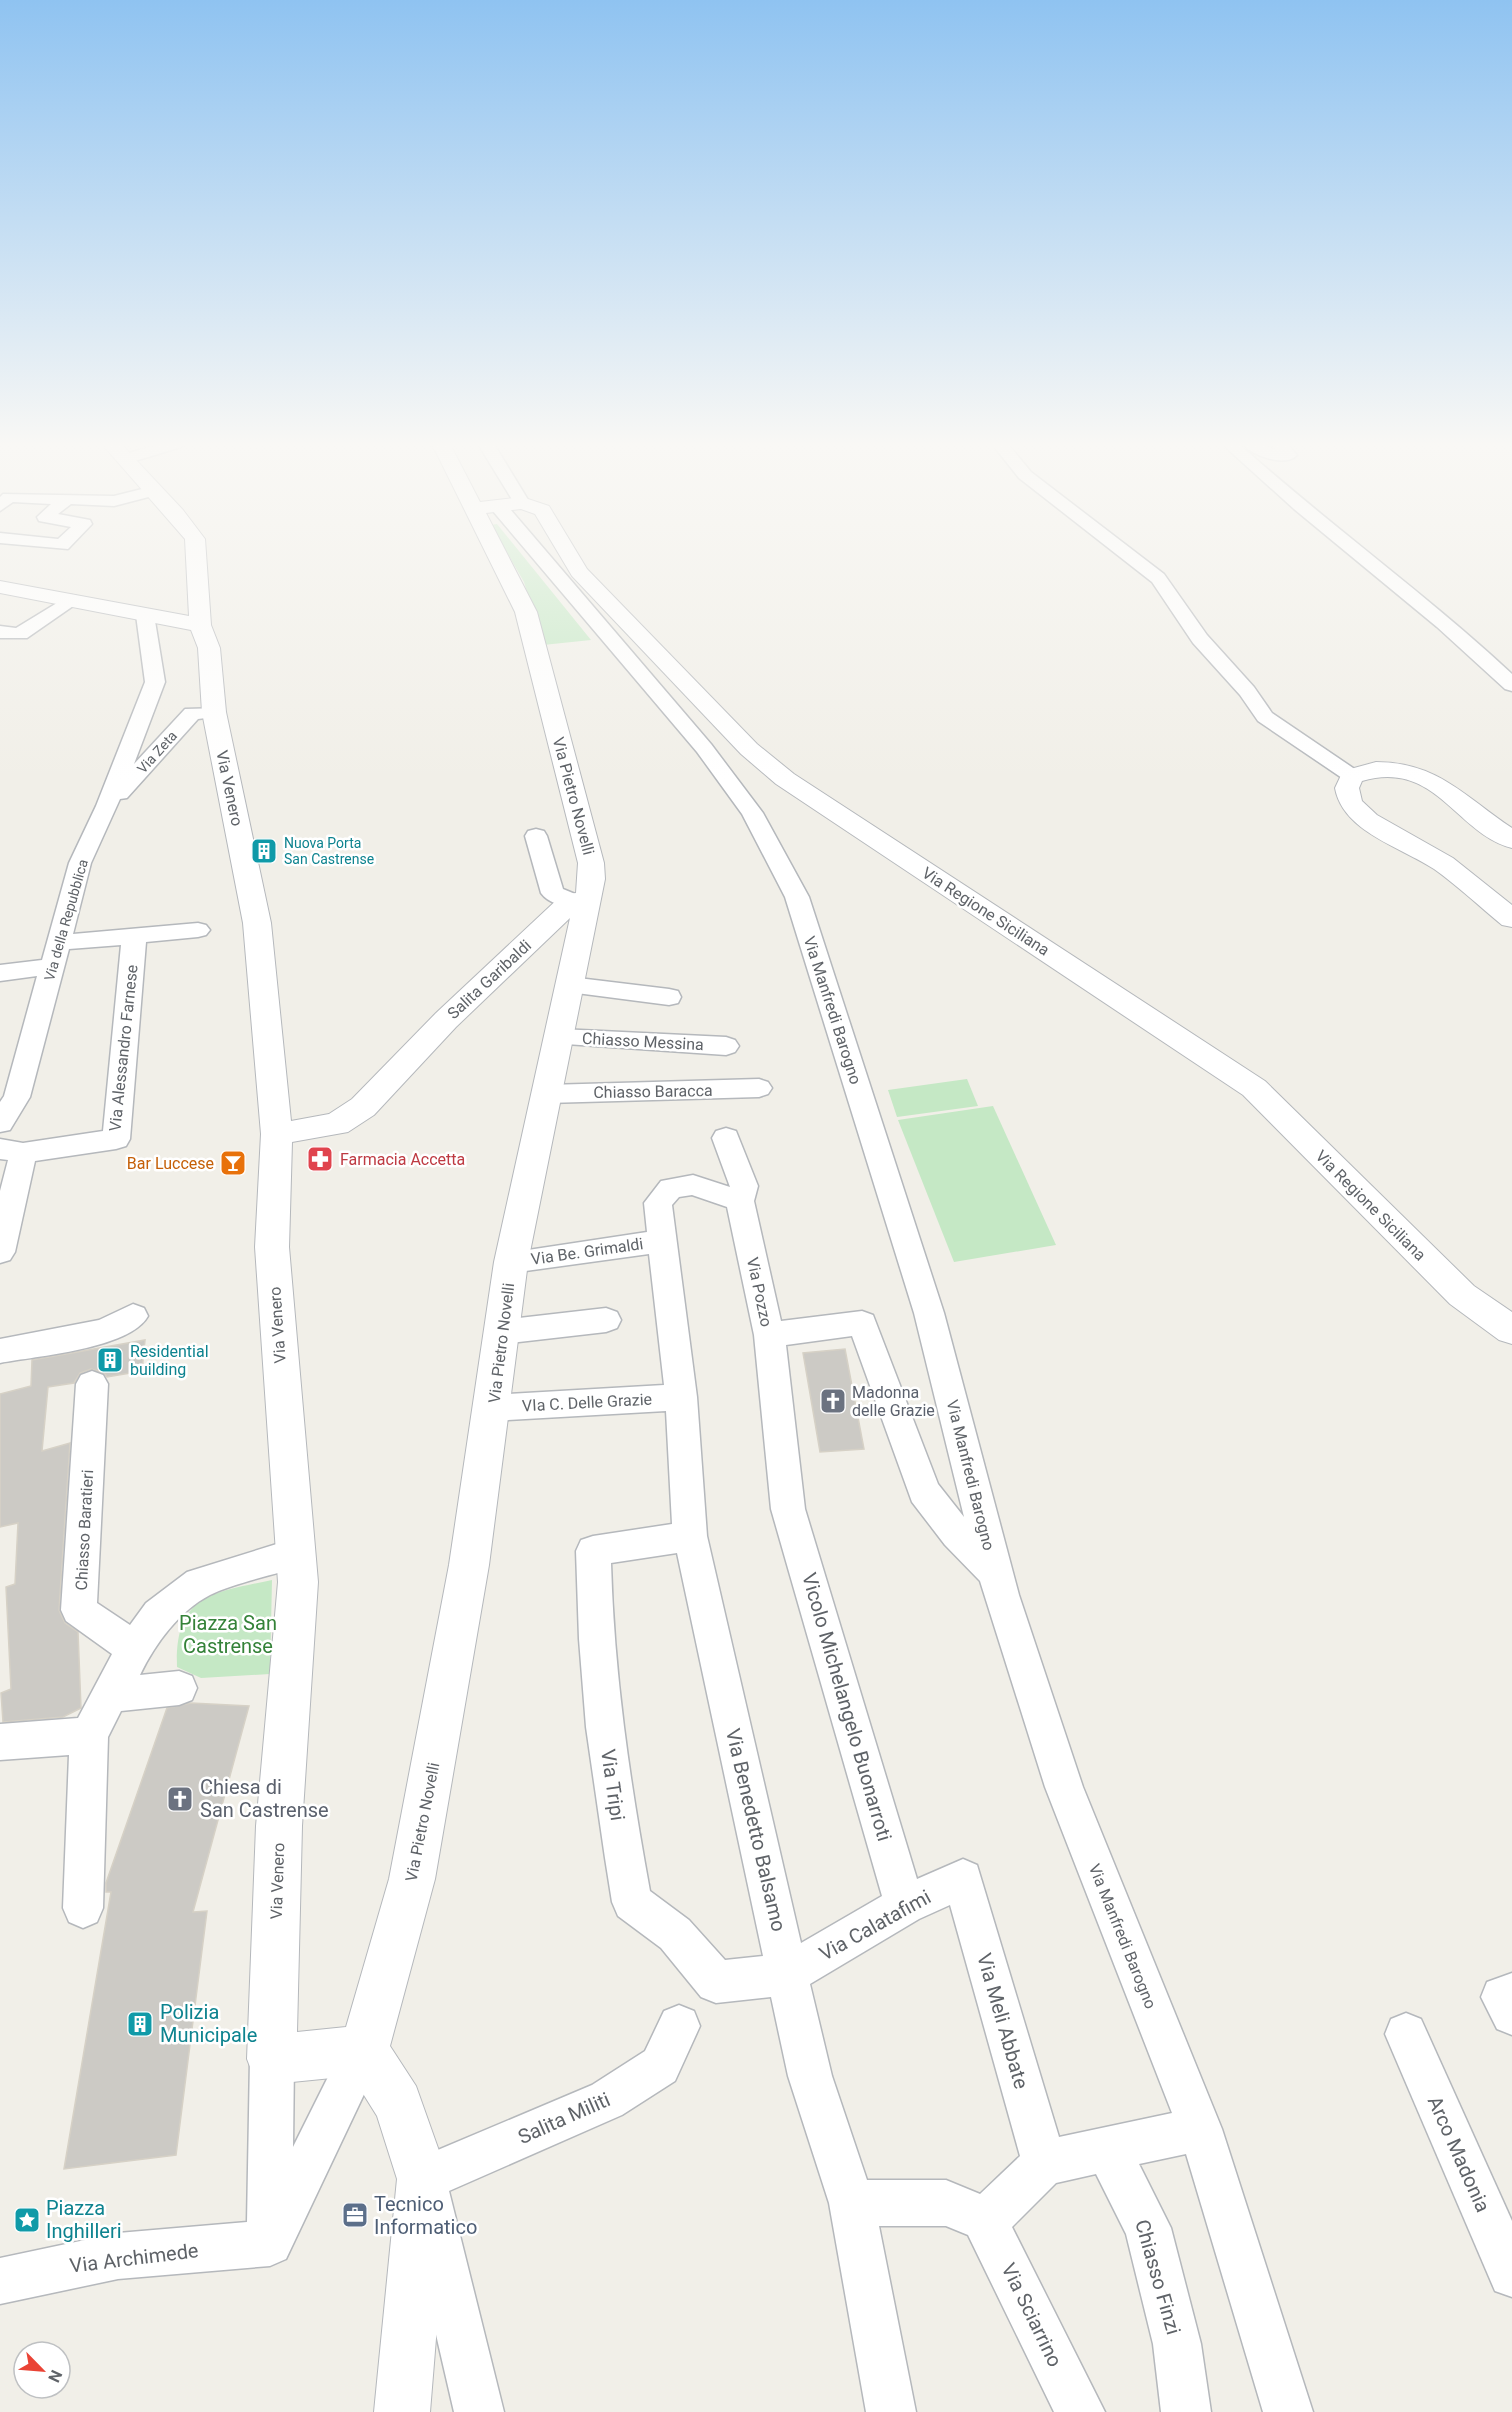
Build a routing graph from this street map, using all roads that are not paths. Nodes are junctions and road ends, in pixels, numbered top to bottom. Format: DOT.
graph roads {
  1 [pos="196,557"];
  2 [pos="511,557"];
  3 [pos="541,557"];
  4 [pos="570,557"];
  5 [pos="1131,557"];
  6 [pos="1363,557"];
  7 [pos="0,587"];
  8 [pos="70,600"];
  9 [pos="145,615"];
  10 [pos="200,625"];
  11 [pos="0,632"];
  12 [pos="1512,685"];
  13 [pos="214,711"];
  14 [pos="1352,776"];
  15 [pos="107,806"];
  16 [pos="536,836"];
  17 [pos="1512,840"];
  18 [pos="580,901"];
  19 [pos="1512,919"];
  20 [pos="198,930"];
  21 [pos="134,937"];
  22 [pos="56,954"];
  23 [pos="0,972"];
  24 [pos="570,985"];
  25 [pos="669,997"];
  26 [pos="560,1037"];
  27 [pos="726,1046"];
  28 [pos="759,1088"];
  29 [pos="547,1094"];
  30 [pos="0,1123"];
  31 [pos="277,1134"];
  32 [pos="726,1138"];
  33 [pos="11,1151"];
  34 [pos="740,1200"];
  35 [pos="662,1241"];
  36 [pos="0,1252"];
  37 [pos="512,1262"];
  38 [pos="133,1316"];
  39 [pos="606,1320"];
  40 [pos="1512,1330"];
  41 [pos="502,1332"];
  42 [pos="770,1335"];
  43 [pos="0,1351"];
  44 [pos="92,1384"];
  45 [pos="681,1397"];
  46 [pos="492,1408"];
  47 [pos="788,1509"];
  48 [pos="690,1536"];
  49 [pos="296,1553"];
  50 [pos="996,1574"];
  51 [pos="134,1649"];
  52 [pos="179,1688"];
  53 [pos="110,1695"];
  54 [pos="89,1735"];
  55 [pos="0,1742"];
  56 [pos="963,1879"];
  57 [pos="905,1905"];
  58 [pos="83,1908"];
  59 [pos="788,1974"];
  60 [pos="1512,1994"];
  61 [pos="1512,2014"];
  62 [pos="679,2026"];
  63 [pos="1406,2034"];
  64 [pos="364,2050"];
  65 [pos="273,2060"];
  66 [pos="1200,2129"];
  67 [pos="1107,2149"];
  68 [pos="1044,2163"];
  69 [pos="423,2179"];
  70 [pos="852,2203"];
  71 [pos="994,2212"];
  72 [pos="270,2243"];
  73 [pos="1512,2274"];
  74 [pos="0,2281"];
  75 [pos="402,2412"];
  76 [pos="479,2412"];
  77 [pos="891,2412"];
  78 [pos="1080,2412"];
  79 [pos="1186,2412"];
  80 [pos="1288,2412"];
  1 -- 10 [label="street, Via Venero"];
  2 -- 18 [label="street, Via Pietro Novelli"];
  3 -- 50 [label="street, Via Manfredi Barogno"];
  4 -- 40 [label="street, Via Regione Siciliana"];
  5 -- 14 [label="street"];
  6 -- 12 [label="street"];
  7 -- 8 [label="street"];
  8 -- 9 [label="street"];
  8 -- 11 [label="street"];
  9 -- 10 [label="street"];
  9 -- 15 [label="street, Via della Repubblica"];
  10 -- 13 [label="street, Via Venero"];
  13 -- 15 [label="street, Via Zeta"];
  13 -- 31 [label="street, Via Venero"];
  14 -- 17 [label="street"];
  14 -- 19 [label="street"];
  15 -- 22 [label="street, Via della Repubblica"];
  16 -- 18 [label="street"];
  18 -- 24 [label="street, Via Pietro Novelli"];
  18 -- 31 [label="street, Salita Garibaldi"];
  20 -- 21 [label="street"];
  21 -- 22 [label="street"];
  21 -- 33 [label="street, Via Alessandro Farnese"];
  22 -- 23 [label="street"];
  22 -- 30 [label="street, Via della Repubblica"];
  24 -- 25 [label="street"];
  24 -- 26 [label="street, Via Pietro Novelli"];
  26 -- 27 [label="street, Chiasso Messina"];
  26 -- 29 [label="street, Via Pietro Novelli"];
  28 -- 29 [label="street, Chiasso Baracca"];
  29 -- 37 [label="street, Via Pietro Novelli"];
  31 -- 49 [label="street, Via Venero"];
  32 -- 34 [label="street, Via Pozzo"];
  33 -- 36 [label="street"];
  34 -- 35 [label="street, Via Benedetto Balsamo"];
  34 -- 42 [label="street, Via Pozzo"];
  35 -- 37 [label="street, Via Be. Grimaldi"];
  35 -- 45 [label="street, Via Benedetto Balsamo"];
  37 -- 41 [label="street, Via Pietro Novelli"];
  38 -- 43 [label="street"];
  39 -- 41 [label="street"];
  41 -- 46 [label="street, Via Pietro Novelli"];
  42 -- 47 [label="street, Via Pozzo"];
  42 -- 50 [label="street"];
  44 -- 51 [label="street, Chiasso Baratieri"];
  45 -- 46 [label="street, VIa C. Delle Grazie"];
  45 -- 48 [label="street, Via Benedetto Balsamo"];
  46 -- 64 [label="street, Via Pietro Novelli"];
  47 -- 57 [label="street, Vicolo Michelangelo Buonarroti"];
  48 -- 59 [label="street, Via Benedetto Balsamo"];
  48 -- 59 [label="street, Via Tripi"];
  49 -- 51 [label="street"];
  49 -- 65 [label="street, Via Venero"];
  50 -- 66 [label="street, Via Manfredi Barogno"];
  51 -- 53 [label="street"];
  52 -- 53 [label="street"];
  53 -- 54 [label="street"];
  54 -- 55 [label="street"];
  54 -- 58 [label="street"];
  56 -- 57 [label="street, Via Calatafimi"];
  56 -- 68 [label="street, Via Meli Abbate"];
  57 -- 59 [label="street, Via Calatafimi"];
  59 -- 70 [label="street, Via Benedetto Balsamo"];
  60 -- 61 [label="street"];
  62 -- 69 [label="street, Salita Militi"];
  63 -- 73 [label="street, Arco Madonia"];
  64 -- 65 [label="street"];
  64 -- 69 [label="street"];
  64 -- 72 [label="street, Via Pietro Novelli"];
  65 -- 72 [label="street, Via Venero"];
  66 -- 67 [label="street"];
  66 -- 80 [label="street, Via Manfredi Barogno"];
  67 -- 68 [label="street"];
  67 -- 79 [label="street, Chiasso Finzi"];
  68 -- 71 [label="street"];
  69 -- 75 [label="street"];
  69 -- 76 [label="street"];
  70 -- 71 [label="street"];
  70 -- 77 [label="street, Via Benedetto Balsamo"];
  71 -- 78 [label="street, Via Sciarrino"];
  72 -- 74 [label="street, Via Archimede"];
}
